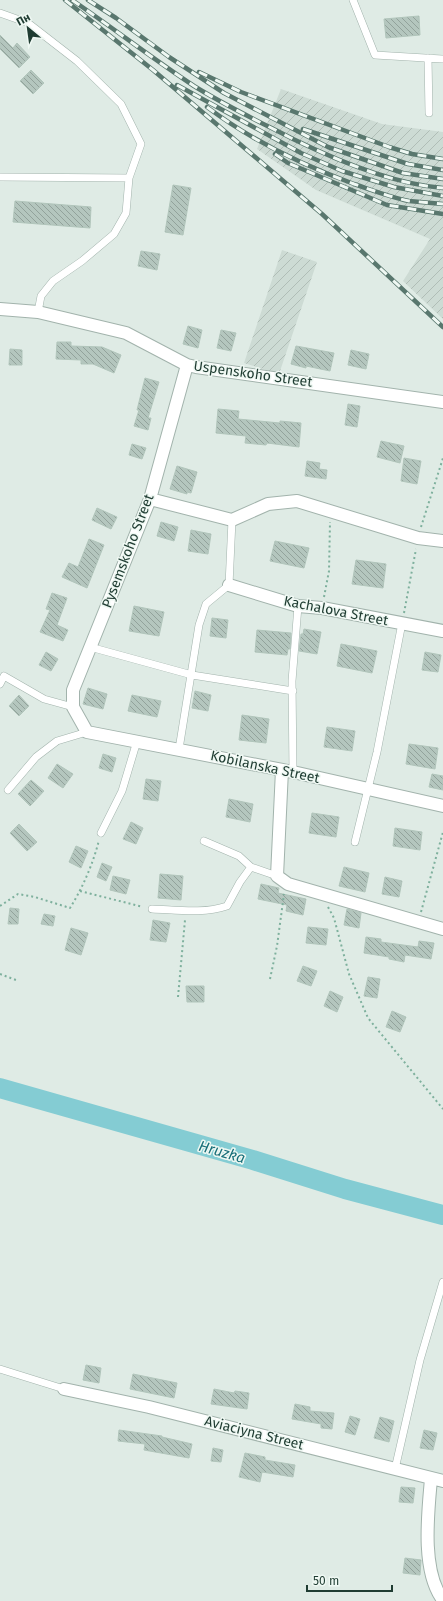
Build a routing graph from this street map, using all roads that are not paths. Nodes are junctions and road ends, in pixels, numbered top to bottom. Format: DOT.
graph roads {
  1 [pos="352,0"];
  2 [pos="0,13"];
  3 [pos="428,58"];
  4 [pos="442,59"];
  5 [pos="429,114"];
  6 [pos="0,178"];
  7 [pos="129,178"];
  8 [pos="0,309"];
  9 [pos="38,312"];
  10 [pos="187,364"];
  11 [pos="443,402"];
  12 [pos="150,499"];
  13 [pos="232,520"];
  14 [pos="443,541"];
  15 [pos="229,585"];
  16 [pos="298,606"];
  17 [pos="402,623"];
  18 [pos="443,631"];
  19 [pos="90,647"];
  20 [pos="192,675"];
  21 [pos="0,684"];
  22 [pos="293,691"];
  23 [pos="73,707"];
  24 [pos="87,732"];
  25 [pos="137,741"];
  26 [pos="179,749"];
  27 [pos="288,771"];
  28 [pos="8,790"];
  29 [pos="369,790"];
  30 [pos="443,806"];
  31 [pos="101,833"];
  32 [pos="204,841"];
  33 [pos="355,842"];
  34 [pos="252,867"];
  35 [pos="277,876"];
  36 [pos="152,909"];
  37 [pos="443,929"];
  38 [pos="443,1282"];
  39 [pos="0,1369"];
  40 [pos="64,1388"];
  41 [pos="396,1470"];
  42 [pos="437,1480"];
  43 [pos="443,1600"];
  1 -- 3 [label="lane"];
  2 -- 7 [label="lane"];
  3 -- 4 [label="lane"];
  3 -- 5 [label="lane"];
  6 -- 7 [label="lane"];
  7 -- 9 [label="lane"];
  8 -- 9 [label="street, Uspenskoho Street"];
  9 -- 10 [label="street, Uspenskoho Street"];
  10 -- 11 [label="street, Uspenskoho Street"];
  10 -- 12 [label="street, Pysemskoho Street"];
  12 -- 13 [label="street"];
  12 -- 19 [label="street, Pysemskoho Street"];
  13 -- 14 [label="street"];
  13 -- 15 [label="lane"];
  15 -- 16 [label="street, Kachalova Street"];
  15 -- 20 [label="lane"];
  16 -- 17 [label="street, Kachalova Street"];
  16 -- 22 [label="lane"];
  17 -- 18 [label="street, Kachalova Street"];
  17 -- 29 [label="lane"];
  19 -- 20 [label="lane"];
  19 -- 23 [label="street, Pysemskoho Street"];
  20 -- 22 [label="lane"];
  20 -- 26 [label="lane"];
  21 -- 23 [label="lane"];
  22 -- 27 [label="lane"];
  23 -- 24 [label="street"];
  24 -- 25 [label="street, Kobilanska Street"];
  24 -- 28 [label="lane"];
  25 -- 26 [label="street, Kobilanska Street"];
  25 -- 31 [label="lane"];
  26 -- 27 [label="street, Kobilanska Street"];
  27 -- 29 [label="street, Kobilanska Street"];
  27 -- 35 [label="street"];
  29 -- 30 [label="street, Kobilanska Street"];
  29 -- 33 [label="lane"];
  32 -- 34 [label="lane"];
  34 -- 35 [label="lane"];
  34 -- 36 [label="lane"];
  35 -- 37 [label="street"];
  38 -- 41 [label="lane"];
  39 -- 40 [label="lane"];
  40 -- 41 [label="street, Aviaciyna Street"];
  41 -- 42 [label="street, Aviaciyna Street"];
  42 -- 43 [label="street"];
}
